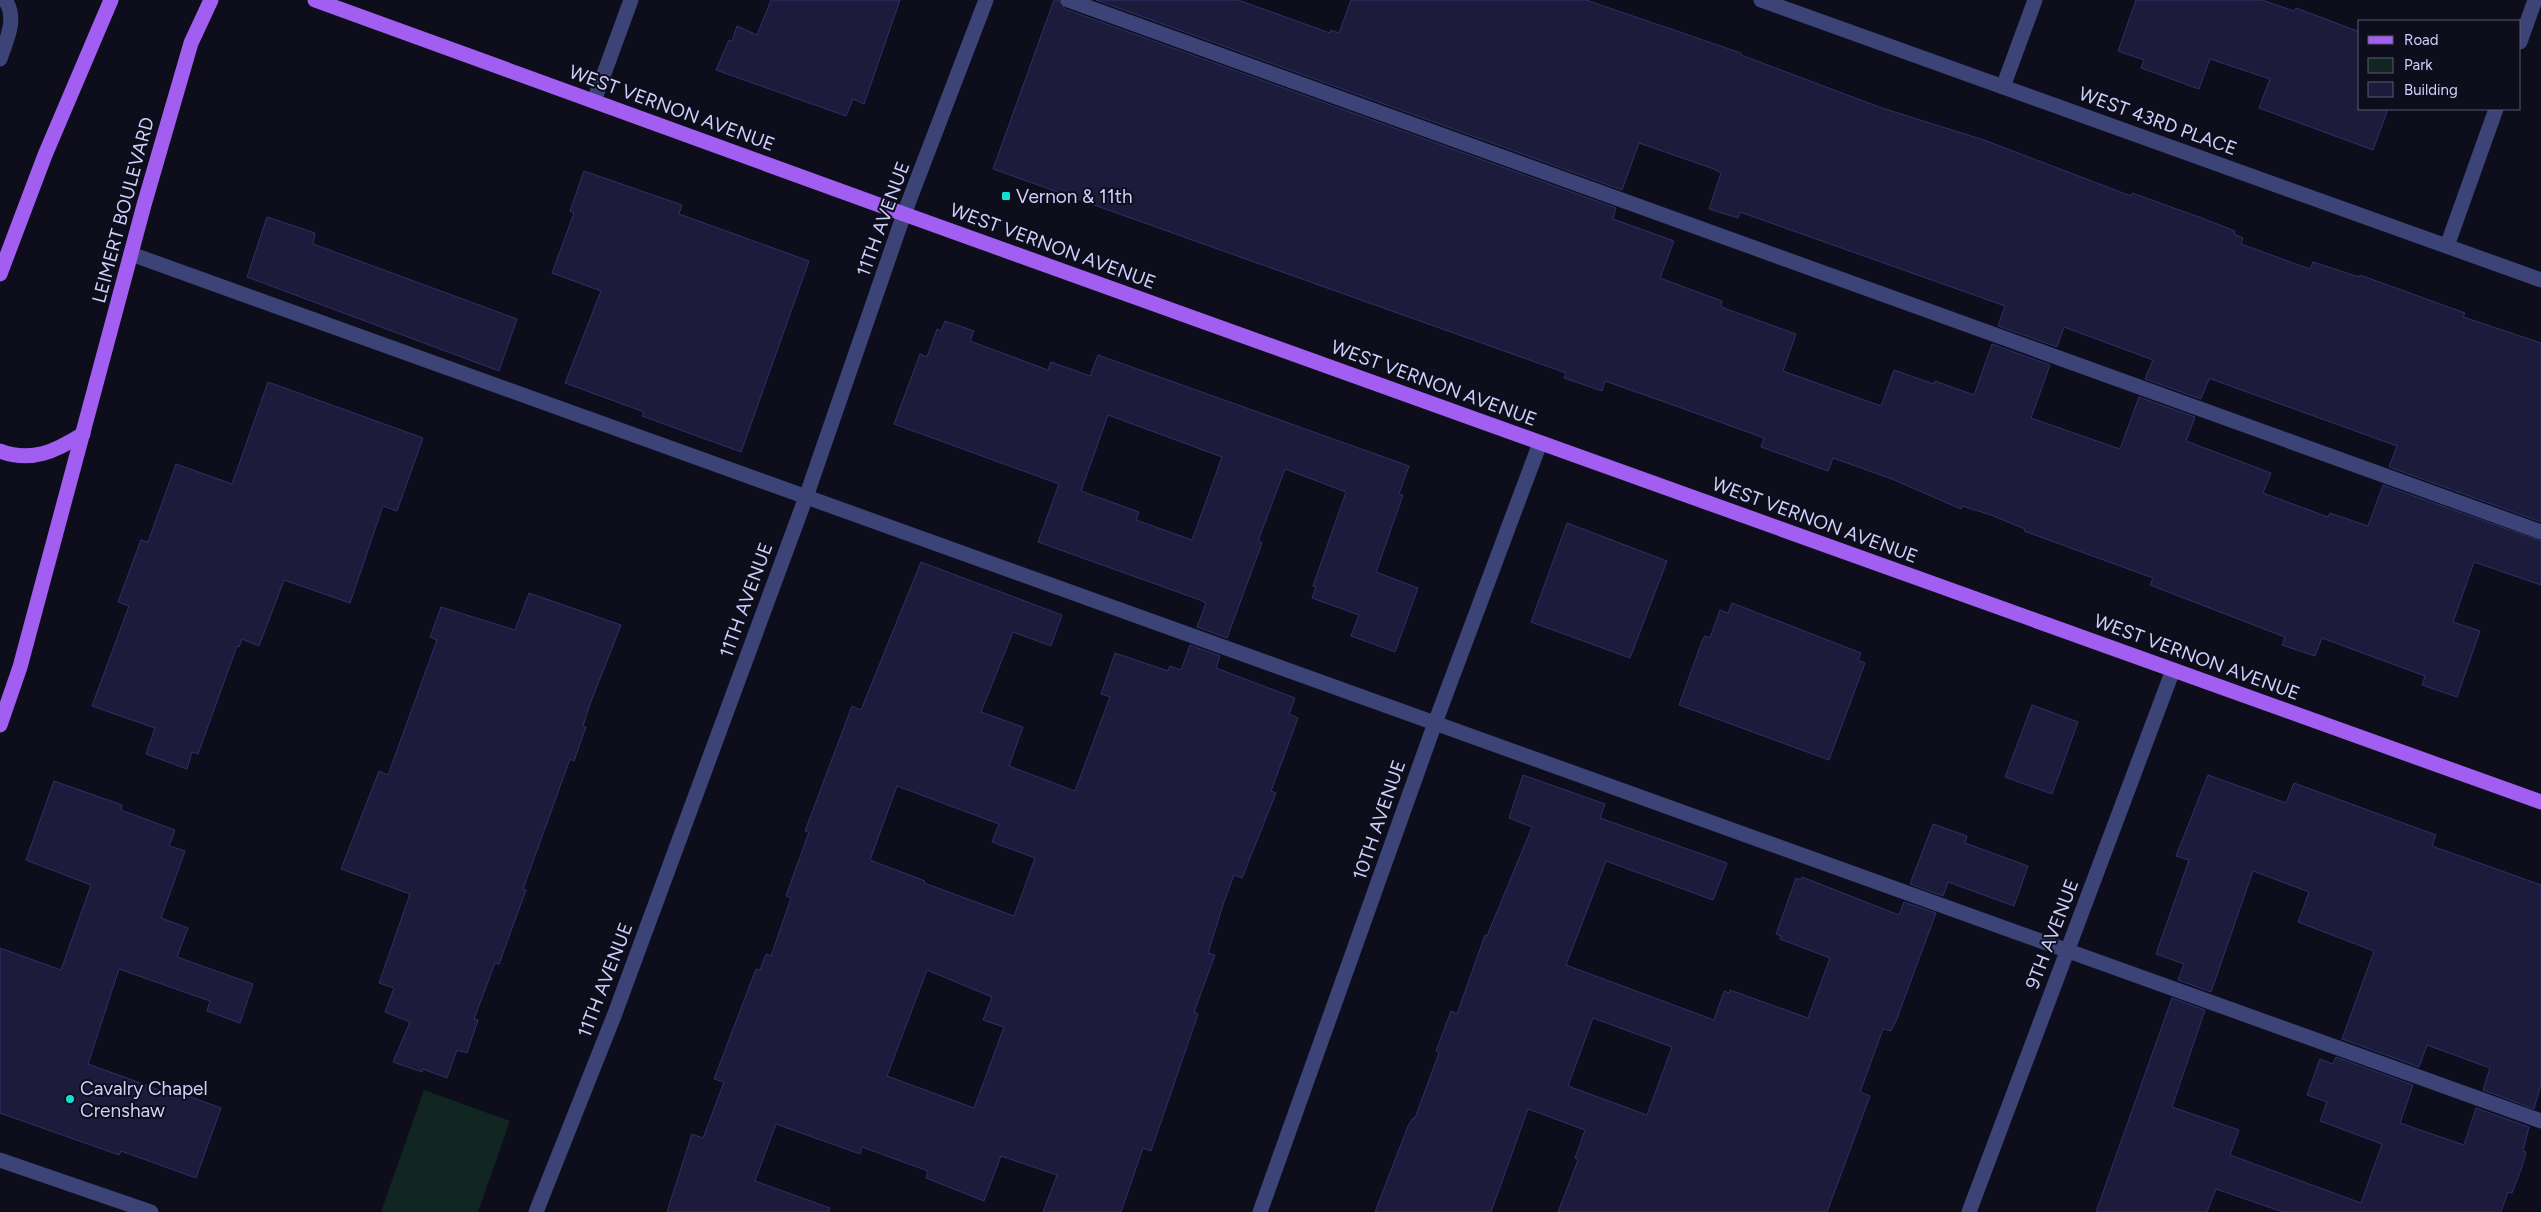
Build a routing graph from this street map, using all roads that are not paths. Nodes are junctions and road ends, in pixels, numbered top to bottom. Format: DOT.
graph roads {
  1 [pos="5,0"];
  2 [pos="111,0"];
  3 [pos="211,0"];
  4 [pos="315,0"];
  5 [pos="631,0"];
  6 [pos="986,0"];
  7 [pos="1068,0"];
  8 [pos="1761,0"];
  9 [pos="2035,0"];
  10 [pos="2535,0"];
  11 [pos="2521,39"];
  12 [pos="0,59"];
  13 [pos="2003,87"];
  14 [pos="594,101"];
  15 [pos="2496,110"];
  16 [pos="904,214"];
  17 [pos="2447,246"];
  18 [pos="131,254"];
  19 [pos="0,274"];
  20 [pos="2541,280"];
  21 [pos="83,434"];
  22 [pos="1540,443"];
  23 [pos="0,451"];
  24 [pos="806,497"];
  25 [pos="2541,532"];
  26 [pos="2173,670"];
  27 [pos="1435,723"];
  28 [pos="0,725"];
  29 [pos="2541,802"];
  30 [pos="2068,951"];
  31 [pos="2541,1121"];
  32 [pos="0,1160"];
  33 [pos="151,1212"];
  34 [pos="536,1212"];
  35 [pos="1260,1212"];
  36 [pos="1969,1212"];
  1 -- 12 [label="street"];
  2 -- 19 [label="main road"];
  3 -- 18 [label="main road, LEIMERT BOULEVARD"];
  4 -- 14 [label="main road, WEST VERNON AVENUE"];
  5 -- 14 [label="street"];
  6 -- 16 [label="street, 11TH AVENUE"];
  7 -- 25 [label="street"];
  8 -- 13 [label="street, WEST 43RD PLACE"];
  9 -- 13 [label="street"];
  10 -- 11 [label="street"];
  13 -- 17 [label="street, WEST 43RD PLACE"];
  14 -- 16 [label="main road, WEST VERNON AVENUE"];
  15 -- 17 [label="street"];
  16 -- 22 [label="main road, WEST VERNON AVENUE"];
  16 -- 24 [label="street, 11TH AVENUE"];
  17 -- 20 [label="street, WEST 43RD PLACE"];
  18 -- 21 [label="main road, LEIMERT BOULEVARD"];
  18 -- 24 [label="street"];
  21 -- 23 [label="main road"];
  21 -- 28 [label="main road, LEIMERT BOULEVARD"];
  22 -- 26 [label="main road, WEST VERNON AVENUE"];
  22 -- 27 [label="street, 10TH AVENUE"];
  24 -- 27 [label="street"];
  24 -- 34 [label="street, 11TH AVENUE"];
  26 -- 29 [label="main road, WEST VERNON AVENUE"];
  26 -- 30 [label="street, 9TH AVENUE"];
  27 -- 30 [label="street"];
  27 -- 35 [label="street, 10TH AVENUE"];
  30 -- 31 [label="street"];
  30 -- 36 [label="street, 9TH AVENUE"];
  32 -- 33 [label="street"];
}
